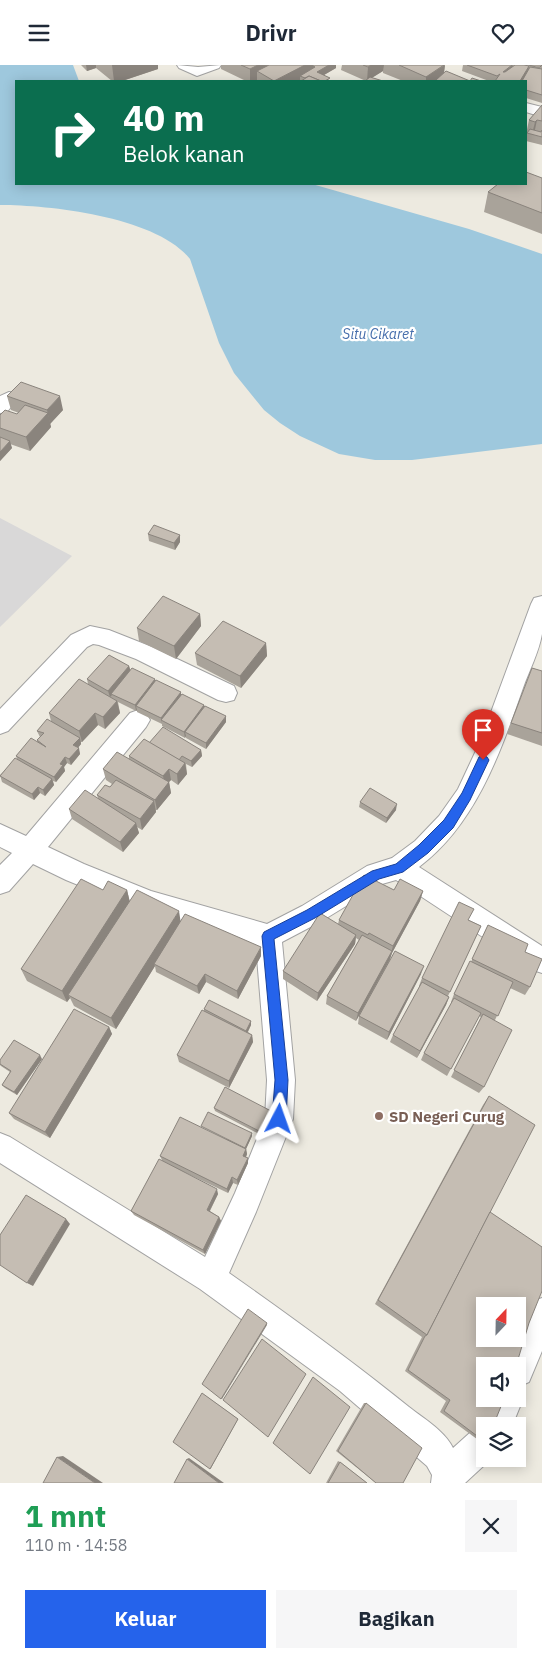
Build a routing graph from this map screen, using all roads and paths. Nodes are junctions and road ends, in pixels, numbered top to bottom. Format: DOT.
graph roads {
  1 [pos="184,65"];
  2 [pos="214,65"];
  3 [pos="197,72"];
  4 [pos="215,80"];
  5 [pos="527,107"];
  6 [pos="542,112"];
  7 [pos="542,604"];
  8 [pos="226,693"];
  9 [pos="138,720"];
  10 [pos="0,724"];
  11 [pos="0,835"];
  12 [pos="30,850"];
  13 [pos="399,868"];
  14 [pos="0,883"];
  15 [pos="268,936"];
  16 [pos="542,961"];
  17 [pos="0,1147"];
  18 [pos="211,1278"];
  19 [pos="542,1313"];
  20 [pos="524,1357"];
  21 [pos="476,1451"];
  22 [pos="448,1479"];
  1 -- 3 [label="street"];
  2 -- 3 [label="street"];
  3 -- 4 [label="street"];
  5 -- 6 [label="street"];
  7 -- 13 [label="street"];
  8 -- 10 [label="street"];
  9 -- 12 [label="street"];
  11 -- 12 [label="street"];
  12 -- 14 [label="street"];
  12 -- 15 [label="street"];
  13 -- 15 [label="street"];
  13 -- 16 [label="street"];
  15 -- 18 [label="street"];
  17 -- 18 [label="street"];
  18 -- 22 [label="street"];
  19 -- 20 [label="street"];
  21 -- 22 [label="street"];
}
